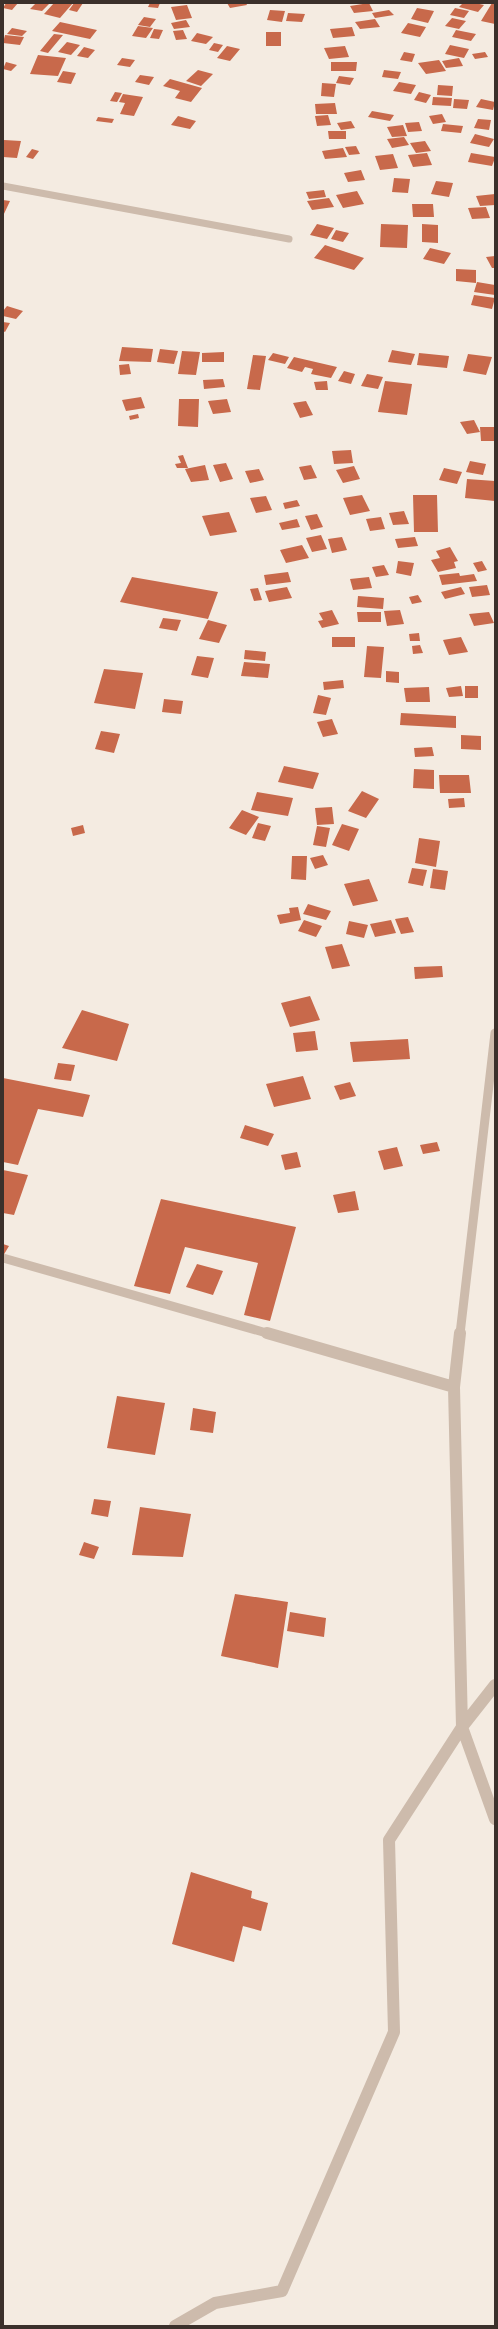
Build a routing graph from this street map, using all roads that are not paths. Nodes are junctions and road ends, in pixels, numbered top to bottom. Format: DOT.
graph roads {
  1 [pos="3,186"];
  2 [pos="289,239"];
  3 [pos="495,1033"];
  4 [pos="3,1258"];
  5 [pos="454,1387"];
  6 [pos="495,1685"];
  7 [pos="462,1726"];
  8 [pos="495,1819"];
  9 [pos="175,2326"];
  1 -- 2 [label="street"];
  3 -- 5 [label="street"];
  4 -- 5 [label="street"];
  5 -- 7 [label="street"];
  6 -- 7 [label="street"];
  7 -- 8 [label="street"];
  7 -- 9 [label="street"];
}
